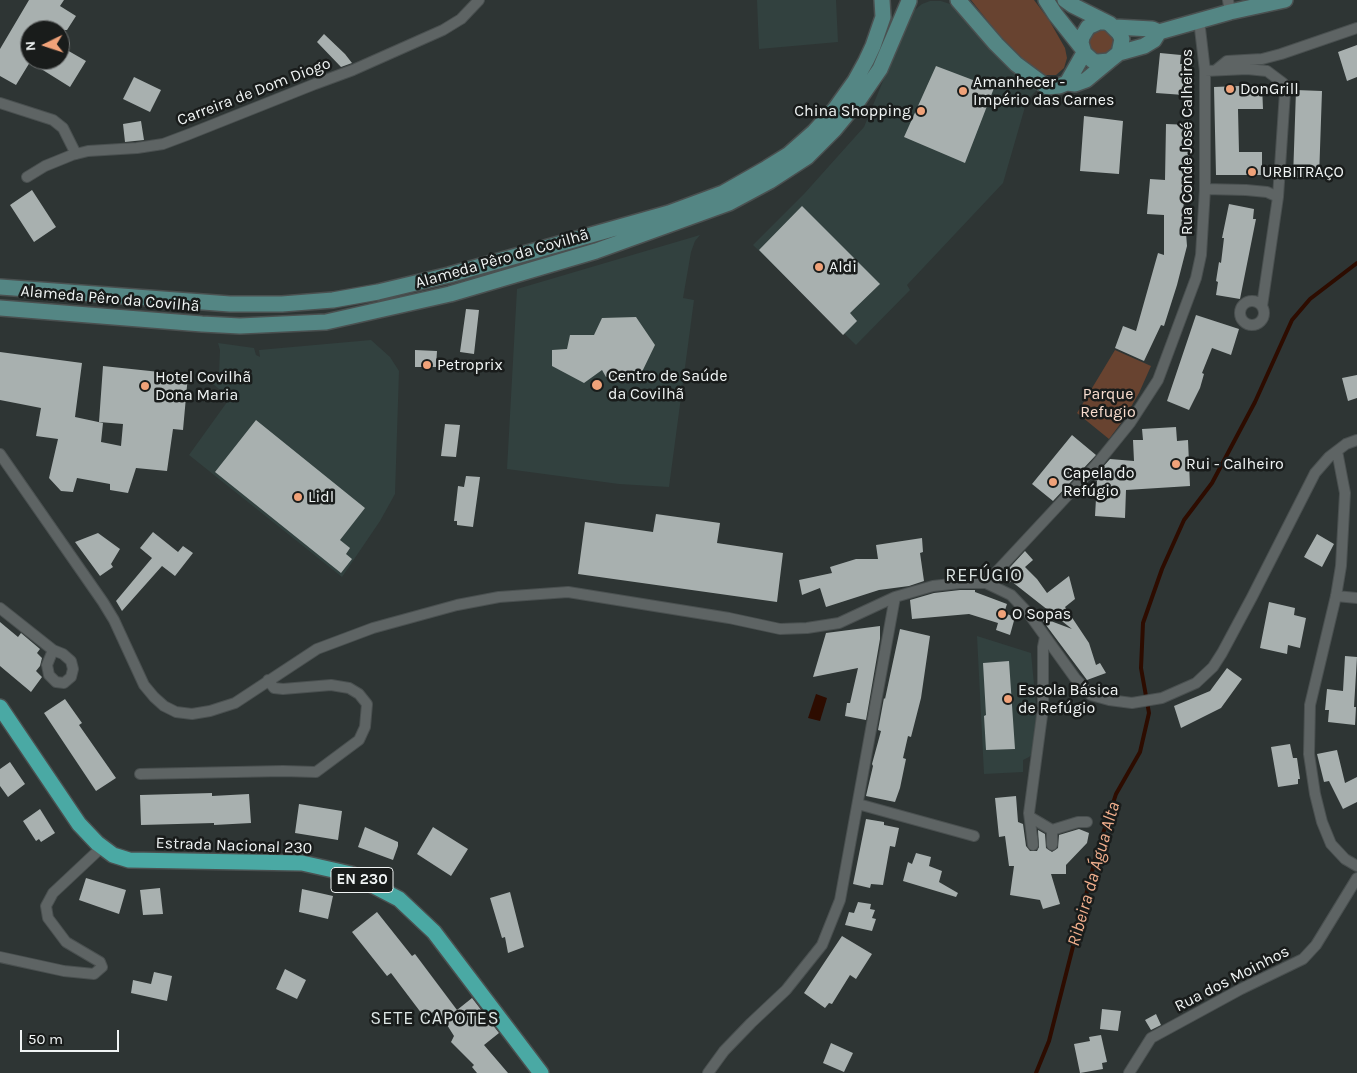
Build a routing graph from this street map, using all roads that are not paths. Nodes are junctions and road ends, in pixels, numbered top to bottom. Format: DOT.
graph roads {
  1 [pos="479,0"];
  2 [pos="882,0"];
  3 [pos="900,0"];
  4 [pos="911,0"];
  5 [pos="1046,0"];
  6 [pos="1065,0"];
  7 [pos="1285,0"];
  8 [pos="955,1"];
  9 [pos="1229,6"];
  10 [pos="1199,20"];
  11 [pos="1110,25"];
  12 [pos="1357,28"];
  13 [pos="1159,32"];
  14 [pos="1083,51"];
  15 [pos="1114,57"];
  16 [pos="1216,70"];
  17 [pos="1205,71"];
  18 [pos="1067,83"];
  19 [pos="0,103"];
  20 [pos="76,154"];
  21 [pos="27,176"];
  22 [pos="1205,189"];
  23 [pos="1278,197"];
  24 [pos="0,287"];
  25 [pos="1262,306"];
  26 [pos="0,308"];
  27 [pos="1357,440"];
  28 [pos="1337,451"];
  29 [pos="0,454"];
  30 [pos="986,583"];
  31 [pos="1336,596"];
  32 [pos="895,597"];
  33 [pos="1357,598"];
  34 [pos="0,608"];
  35 [pos="1046,637"];
  36 [pos="53,650"];
  37 [pos="268,680"];
  38 [pos="0,707"];
  39 [pos="140,774"];
  40 [pos="858,804"];
  41 [pos="1030,817"];
  42 [pos="1087,822"];
  43 [pos="1052,830"];
  44 [pos="974,836"];
  45 [pos="1032,845"];
  46 [pos="1052,845"];
  47 [pos="102,847"];
  48 [pos="1357,866"];
  49 [pos="1357,878"];
  50 [pos="0,957"];
  51 [pos="541,1073"];
  52 [pos="708,1073"];
  53 [pos="1129,1073"];
  1 -- 20 [label="street, Carreira de Dom Diogo"];
  2 -- 24 [label="main road, Alameda Pêro da Covilhã"];
  3 -- 4 [label="main road, Alameda Pêro da Covilhã"];
  4 -- 26 [label="main road, Alameda Pêro da Covilhã"];
  5 -- 14 [label="main road"];
  6 -- 11 [label="main road"];
  7 -- 9 [label="main road"];
  8 -- 18 [label="main road"];
  9 -- 10 [label="main road"];
  10 -- 13 [label="main road"];
  10 -- 17 [label="street, Rua Conde José Calheiros"];
  11 -- 13 [label="main road"];
  11 -- 14 [label="main road"];
  11 -- 15 [label="main road"];
  12 -- 16 [label="street"];
  13 -- 15 [label="main road"];
  14 -- 15 [label="main road"];
  14 -- 18 [label="main road"];
  15 -- 18 [label="main road"];
  16 -- 17 [label="street"];
  16 -- 23 [label="street"];
  17 -- 22 [label="street, Rua Conde José Calheiros"];
  19 -- 20 [label="street"];
  20 -- 21 [label="street, Carreira de Dom Diogo"];
  22 -- 23 [label="street"];
  22 -- 30 [label="street, Rua Conde José Calheiros"];
  23 -- 25 [label="street"];
  27 -- 28 [label="street"];
  28 -- 31 [label="street"];
  28 -- 35 [label="street"];
  29 -- 37 [label="street"];
  30 -- 32 [label="street"];
  30 -- 35 [label="street"];
  31 -- 33 [label="street"];
  31 -- 48 [label="street"];
  32 -- 37 [label="street"];
  32 -- 40 [label="street"];
  34 -- 36 [label="street"];
  35 -- 41 [label="street"];
  37 -- 39 [label="street"];
  38 -- 47 [label="main road, Estrada Nacional 230 / EN 230"];
  40 -- 44 [label="street"];
  40 -- 52 [label="street"];
  41 -- 43 [label="street"];
  41 -- 45 [label="street"];
  42 -- 43 [label="street"];
  43 -- 46 [label="street"];
  47 -- 50 [label="street"];
  47 -- 51 [label="main road, Estrada Nacional 230 / EN 230"];
  49 -- 53 [label="street, Rua dos Moinhos"];
}
